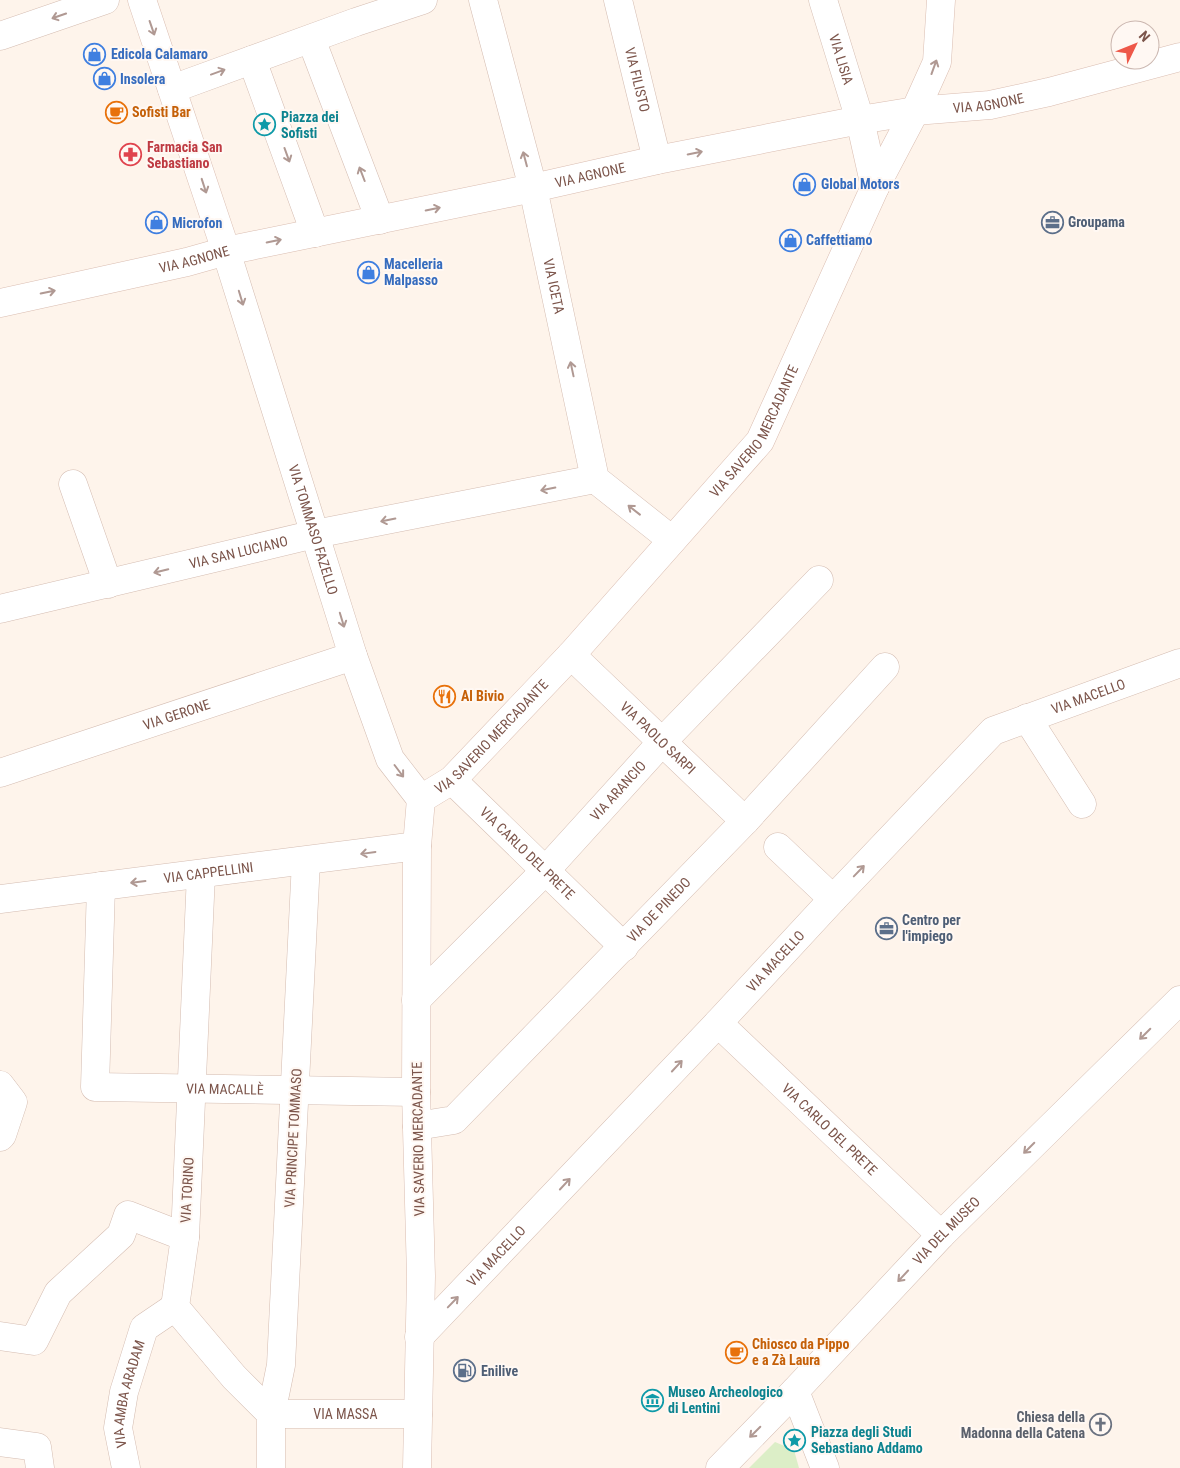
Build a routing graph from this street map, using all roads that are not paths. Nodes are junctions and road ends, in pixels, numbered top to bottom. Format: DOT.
graph roads {
  1 [pos="105,0"];
  2 [pos="142,0"];
  3 [pos="423,0"];
  4 [pos="483,0"];
  5 [pos="618,0"];
  6 [pos="822,0"];
  7 [pos="941,0"];
  8 [pos="0,36"];
  9 [pos="311,39"];
  10 [pos="1180,57"];
  11 [pos="252,60"];
  12 [pos="172,89"];
  13 [pos="915,112"];
  14 [pos="860,120"];
  15 [pos="657,160"];
  16 [pos="533,188"];
  17 [pos="875,188"];
  18 [pos="380,220"];
  19 [pos="315,233"];
  20 [pos="226,251"];
  21 [pos="0,303"];
  22 [pos="596,480"];
  23 [pos="72,484"];
  24 [pos="315,534"];
  25 [pos="672,540"];
  26 [pos="819,580"];
  27 [pos="108,584"];
  28 [pos="0,609"];
  29 [pos="571,655"];
  30 [pos="353,656"];
  31 [pos="1180,663"];
  32 [pos="885,667"];
  33 [pos="1027,718"];
  34 [pos="662,742"];
  35 [pos="0,773"];
  36 [pos="452,780"];
  37 [pos="420,799"];
  38 [pos="1082,804"];
  39 [pos="745,821"];
  40 [pos="416,846"];
  41 [pos="778,847"];
  42 [pos="306,861"];
  43 [pos="545,871"];
  44 [pos="201,874"];
  45 [pos="101,886"];
  46 [pos="0,899"];
  47 [pos="833,899"];
  48 [pos="624,947"];
  49 [pos="416,1000"];
  50 [pos="1180,1000"];
  51 [pos="718,1023"];
  52 [pos="0,1085"];
  53 [pos="192,1088"];
  54 [pos="295,1091"];
  55 [pos="416,1092"];
  56 [pos="417,1126"];
  57 [pos="0,1138"];
  58 [pos="941,1235"];
  59 [pos="185,1238"];
  60 [pos="175,1307"];
  61 [pos="0,1336"];
  62 [pos="419,1337"];
  63 [pos="795,1391"];
  64 [pos="272,1414"];
  65 [pos="418,1414"];
  66 [pos="0,1442"];
  67 [pos="40,1468"];
  68 [pos="126,1468"];
  69 [pos="270,1468"];
  70 [pos="417,1468"];
  71 [pos="720,1468"];
  72 [pos="824,1468"];
  1 -- 8 [label="street, one-way"];
  2 -- 12 [label="street, VIA TOMMASO FAZELLO, one-way"];
  3 -- 9 [label="street"];
  16 -- 4 [label="street, VIA ICETA, one-way"];
  5 -- 15 [label="street, VIA FILISTO"];
  6 -- 14 [label="street, VIA LISIA"];
  13 -- 7 [label="street, VIA SAVERIO MERCADANTE, one-way"];
  9 -- 11 [label="street"];
  18 -- 9 [label="street, one-way"];
  10 -- 13 [label="street, VIA AGNONE"];
  12 -- 11 [label="street, one-way"];
  11 -- 19 [label="street, one-way"];
  12 -- 20 [label="street, VIA TOMMASO FAZELLO, one-way"];
  13 -- 14 [label="street, VIA AGNONE"];
  13 -- 17 [label="street, VIA SAVERIO MERCADANTE"];
  15 -- 14 [label="street, VIA AGNONE, one-way"];
  14 -- 17 [label="street, VIA LISIA"];
  15 -- 16 [label="street, VIA AGNONE"];
  18 -- 16 [label="street, VIA AGNONE, one-way"];
  22 -- 16 [label="street, VIA ICETA, one-way"];
  17 -- 25 [label="street, VIA SAVERIO MERCADANTE"];
  18 -- 19 [label="street, VIA AGNONE"];
  20 -- 19 [label="street, VIA AGNONE, one-way"];
  21 -- 20 [label="street, VIA AGNONE, one-way"];
  20 -- 24 [label="street, VIA TOMMASO FAZELLO, one-way"];
  22 -- 24 [label="street, VIA SAN LUCIANO, one-way"];
  25 -- 22 [label="street, one-way"];
  23 -- 27 [label="street"];
  24 -- 27 [label="street, VIA SAN LUCIANO, one-way"];
  24 -- 30 [label="street, VIA TOMMASO FAZELLO, one-way"];
  25 -- 29 [label="street, VIA SAVERIO MERCADANTE"];
  26 -- 34 [label="street, VIA ARANCIO"];
  27 -- 28 [label="street, VIA SAN LUCIANO"];
  29 -- 34 [label="street, VIA PAOLO SARPI"];
  29 -- 36 [label="street, VIA SAVERIO MERCADANTE"];
  30 -- 35 [label="street, VIA GERONE"];
  30 -- 37 [label="street, VIA TOMMASO FAZELLO, one-way"];
  31 -- 33 [label="street, VIA MACELLO"];
  32 -- 39 [label="street, VIA DE PINEDO"];
  33 -- 38 [label="street"];
  47 -- 33 [label="street, VIA MACELLO, one-way"];
  34 -- 39 [label="street, VIA PAOLO SARPI"];
  34 -- 43 [label="street, VIA ARANCIO"];
  36 -- 37 [label="street, VIA SAVERIO MERCADANTE"];
  36 -- 43 [label="street, VIA CARLO DEL PRETE"];
  37 -- 40 [label="street, VIA SAVERIO MERCADANTE"];
  39 -- 48 [label="street, VIA DE PINEDO"];
  40 -- 42 [label="street, VIA CAPPELLINI, one-way"];
  40 -- 49 [label="street, VIA SAVERIO MERCADANTE"];
  41 -- 47 [label="street"];
  42 -- 44 [label="street, VIA CAPPELLINI"];
  42 -- 54 [label="street, VIA PRINCIPE TOMMASO"];
  43 -- 48 [label="street, VIA CARLO DEL PRETE"];
  43 -- 49 [label="street, VIA ARANCIO"];
  44 -- 45 [label="street, VIA CAPPELLINI, one-way"];
  44 -- 53 [label="street, VIA TORINO"];
  45 -- 46 [label="street, VIA CAPPELLINI"];
  45 -- 53 [label="street, VIA MACALLÈ"];
  47 -- 51 [label="street, VIA MACELLO"];
  48 -- 56 [label="street, VIA DE PINEDO"];
  49 -- 55 [label="street, VIA SAVERIO MERCADANTE"];
  50 -- 58 [label="street, VIA DEL MUSEO, one-way"];
  51 -- 58 [label="street, VIA CARLO DEL PRETE"];
  62 -- 51 [label="street, VIA MACELLO, one-way"];
  52 -- 57 [label="street"];
  53 -- 54 [label="street, VIA MACALLÈ"];
  53 -- 59 [label="street, VIA TORINO"];
  54 -- 55 [label="street, VIA MACALLÈ"];
  54 -- 64 [label="street, VIA PRINCIPE TOMMASO"];
  55 -- 56 [label="street, VIA SAVERIO MERCADANTE"];
  56 -- 62 [label="street, VIA SAVERIO MERCADANTE"];
  58 -- 63 [label="street, VIA DEL MUSEO, one-way"];
  59 -- 60 [label="street, VIA TORINO"];
  59 -- 61 [label="street"];
  60 -- 64 [label="street"];
  60 -- 68 [label="street, VIA AMBA ARADAM"];
  62 -- 65 [label="street, VIA SAVERIO MERCADANTE"];
  63 -- 71 [label="street, VIA DEL MUSEO, one-way"];
  63 -- 72 [label="street"];
  64 -- 65 [label="street, VIA MASSA"];
  64 -- 69 [label="street"];
  65 -- 70 [label="street, VIA SAVERIO MERCADANTE"];
  66 -- 67 [label="street"];
}
